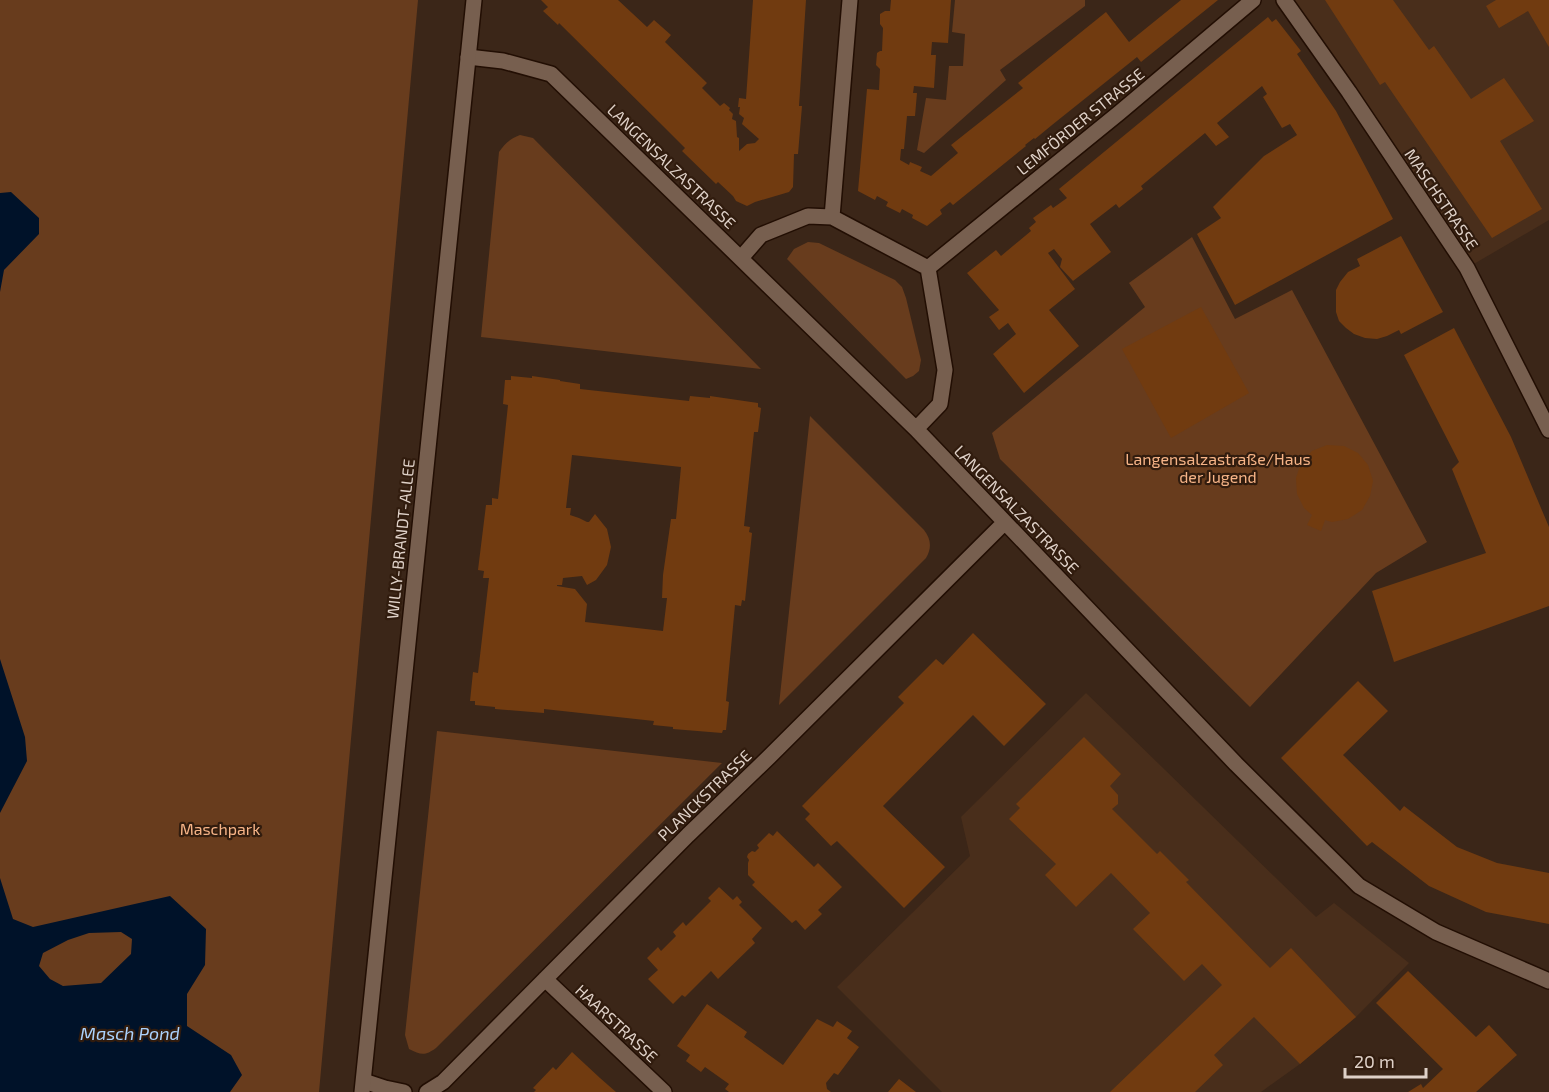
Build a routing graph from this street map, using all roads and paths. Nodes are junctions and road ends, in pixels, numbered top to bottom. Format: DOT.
graph roads {
  1 [pos="474,0"];
  2 [pos="850,0"];
  3 [pos="1253,0"];
  4 [pos="1287,1"];
  5 [pos="468,57"];
  6 [pos="832,217"];
  7 [pos="741,258"];
  8 [pos="928,268"];
  9 [pos="916,429"];
  10 [pos="1549,430"];
  11 [pos="1005,522"];
  12 [pos="545,979"];
  13 [pos="1549,981"];
  14 [pos="363,1087"];
  15 [pos="404,1092"];
  16 [pos="427,1092"];
  17 [pos="664,1092"];
  1 -- 5 [label="street, WILLY-BRANDT-ALLEE"];
  2 -- 6 [label="street"];
  3 -- 8 [label="street, LEMFÖRDER STRASSE"];
  4 -- 10 [label="street, MASCHSTRASSE"];
  5 -- 7 [label="street, LANGENSALZASTRASSE"];
  5 -- 14 [label="street, WILLY-BRANDT-ALLEE"];
  6 -- 7 [label="street"];
  6 -- 8 [label="street"];
  7 -- 9 [label="street, LANGENSALZASTRASSE"];
  8 -- 9 [label="street"];
  9 -- 11 [label="street, LANGENSALZASTRASSE"];
  11 -- 12 [label="street, PLANCKSTRASSE"];
  11 -- 13 [label="street, LANGENSALZASTRASSE"];
  12 -- 16 [label="street, PLANCKSTRASSE"];
  12 -- 17 [label="street, HAARSTRASSE"];
  14 -- 15 [label="street"];
}
